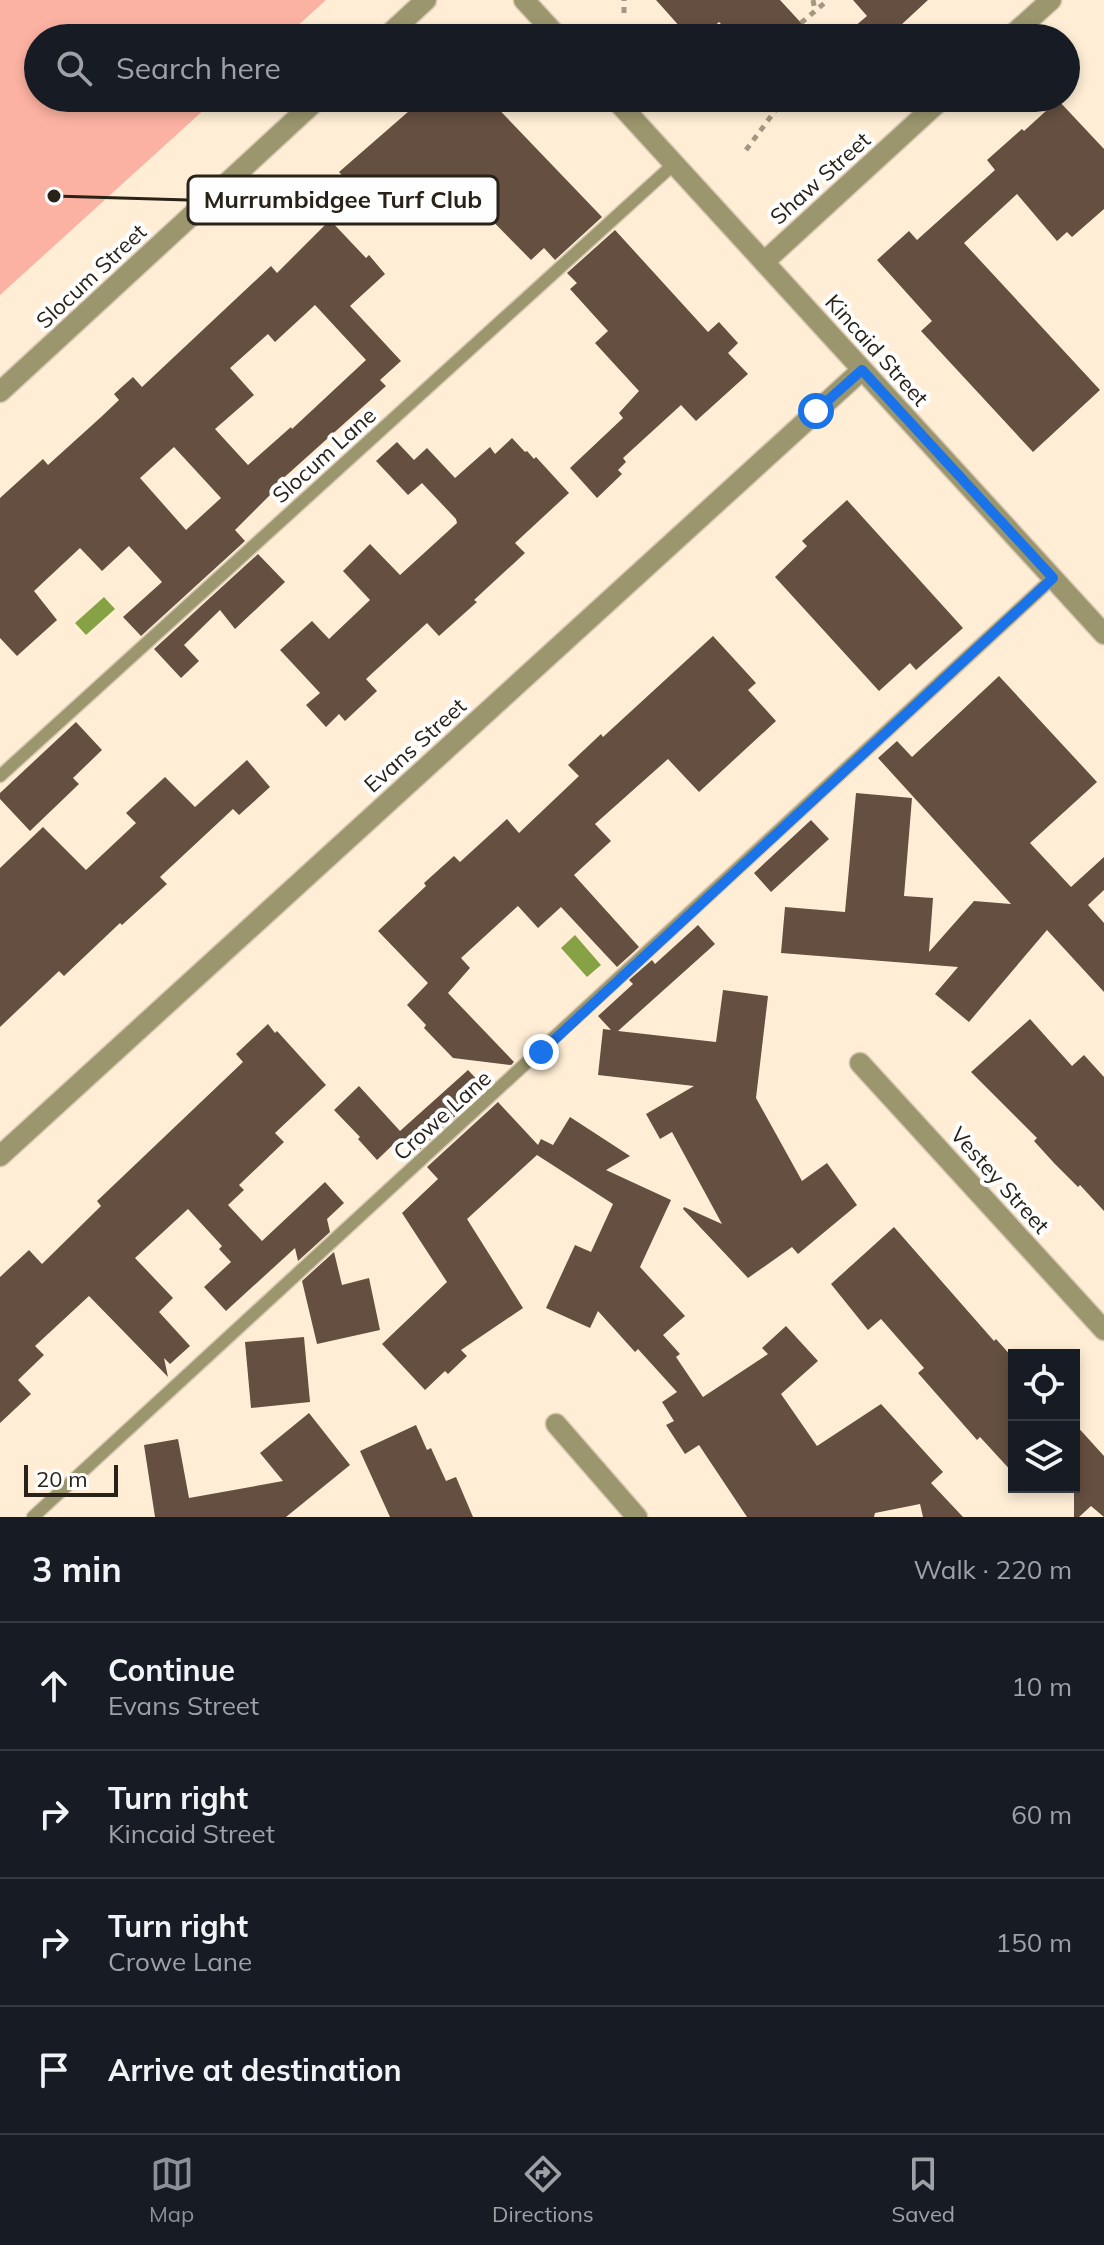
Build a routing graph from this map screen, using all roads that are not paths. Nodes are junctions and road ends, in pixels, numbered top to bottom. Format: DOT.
graph roads {
  1 [pos="426,0"];
  2 [pos="524,0"];
  3 [pos="1051,0"];
  4 [pos="400,24"];
  5 [pos="546,24"];
  6 [pos="1024,24"];
  7 [pos="304,112"];
  8 [pos="627,112"];
  9 [pos="928,112"];
  10 [pos="674,164"];
  11 [pos="764,262"];
  12 [pos="862,370"];
  13 [pos="0,392"];
  14 [pos="1053,578"];
  15 [pos="1104,634"];
  16 [pos="0,776"];
  17 [pos="860,1063"];
  18 [pos="0,1156"];
  19 [pos="1104,1330"];
  20 [pos="556,1424"];
  21 [pos="33,1517"];
  22 [pos="637,1517"];
  1 -- 4 [label="street"];
  2 -- 5 [label="street"];
  3 -- 6 [label="street"];
  7 -- 13 [label="street, Slocum Street"];
  8 -- 10 [label="street, Kincaid Street"];
  9 -- 11 [label="street, Shaw Street"];
  10 -- 11 [label="street, Kincaid Street"];
  10 -- 16 [label="lane, Slocum Lane"];
  11 -- 12 [label="street, Kincaid Street"];
  12 -- 14 [label="street, Kincaid Street"];
  12 -- 18 [label="street, Evans Street"];
  14 -- 15 [label="street, Kincaid Street"];
  14 -- 21 [label="lane, Crowe Lane"];
  17 -- 19 [label="street, Vestey Street"];
  20 -- 22 [label="street"];
}
